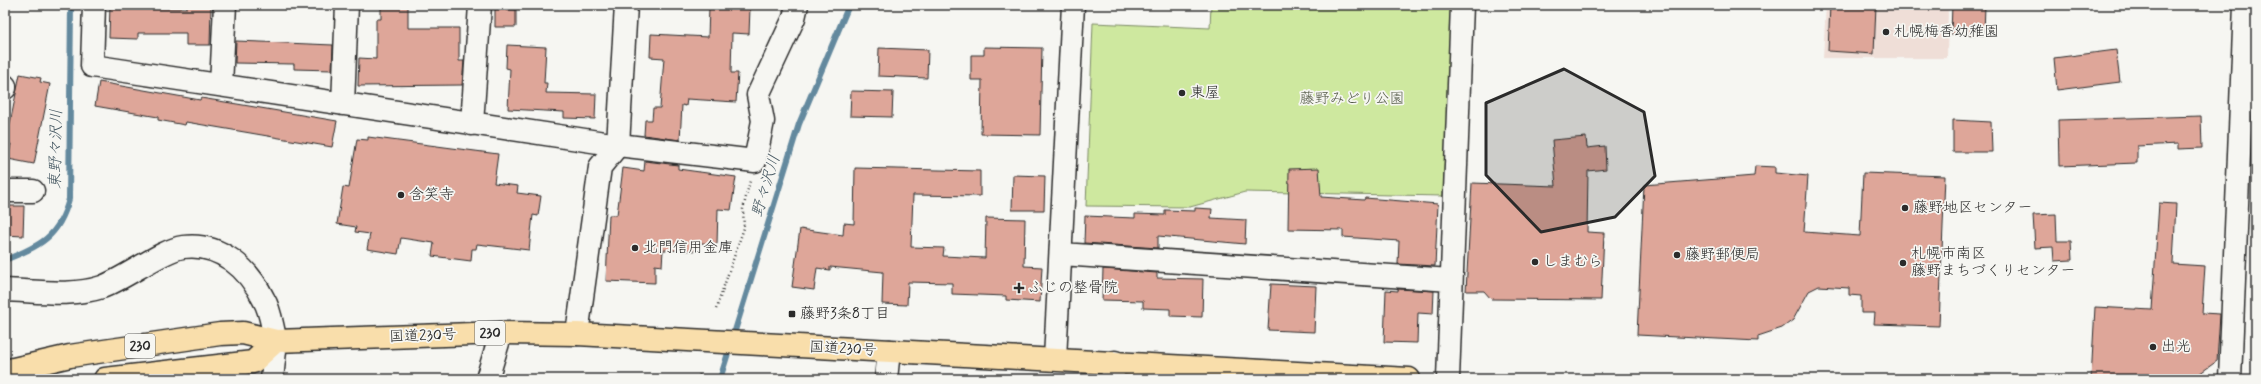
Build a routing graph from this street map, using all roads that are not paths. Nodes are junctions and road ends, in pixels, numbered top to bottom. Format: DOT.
graph roads {
  1 [pos="94,5"];
  2 [pos="225,5"];
  3 [pos="347,5"];
  4 [pos="480,5"];
  5 [pos="626,5"];
  6 [pos="797,5"];
  7 [pos="1073,5"];
  8 [pos="1462,5"];
  9 [pos="2244,5"];
  10 [pos="221,85"];
  11 [pos="343,104"];
  12 [pos="472,124"];
  13 [pos="618,146"];
  14 [pos="5,191"];
  15 [pos="33,191"];
  16 [pos="1061,254"];
  17 [pos="1451,280"];
  18 [pos="5,290"];
  19 [pos="501,333"];
  20 [pos="577,334"];
  21 [pos="276,341"];
  22 [pos="889,351"];
  23 [pos="1055,359"];
  24 [pos="5,371"];
  25 [pos="1113,371"];
  26 [pos="1302,376"];
  27 [pos="105,379"];
  28 [pos="272,379"];
  29 [pos="487,379"];
  30 [pos="886,379"];
  31 [pos="1410,379"];
  32 [pos="1448,379"];
  33 [pos="2230,379"];
  1 -- 10 [label="street"];
  2 -- 10 [label="street"];
  3 -- 11 [label="street"];
  4 -- 12 [label="street"];
  5 -- 13 [label="street"];
  6 -- 13 [label="street"];
  7 -- 16 [label="street"];
  8 -- 17 [label="street"];
  9 -- 33 [label="street"];
  10 -- 11 [label="street"];
  11 -- 12 [label="street"];
  12 -- 13 [label="street"];
  13 -- 20 [label="street"];
  14 -- 15 [label="street"];
  16 -- 17 [label="street"];
  16 -- 23 [label="street"];
  17 -- 32 [label="street"];
  18 -- 21 [label="street"];
  19 -- 20 [label="highway, 国道230号 / 230"];
  19 -- 21 [label="highway, 国道230号 / 230"];
  19 -- 29 [label="street"];
  20 -- 22 [label="highway, 国道230号 / 230"];
  21 -- 24 [label="highway, 国道230号 / 230"];
  21 -- 27 [label="highway, 230"];
  21 -- 28 [label="street"];
  22 -- 23 [label="highway, 国道230号 / 230"];
  22 -- 30 [label="street"];
  23 -- 25 [label="highway, 国道230号 / 230"];
  25 -- 26 [label="highway, 国道230号 / 230"];
  26 -- 31 [label="highway, 国道230号 / 230"];
}
